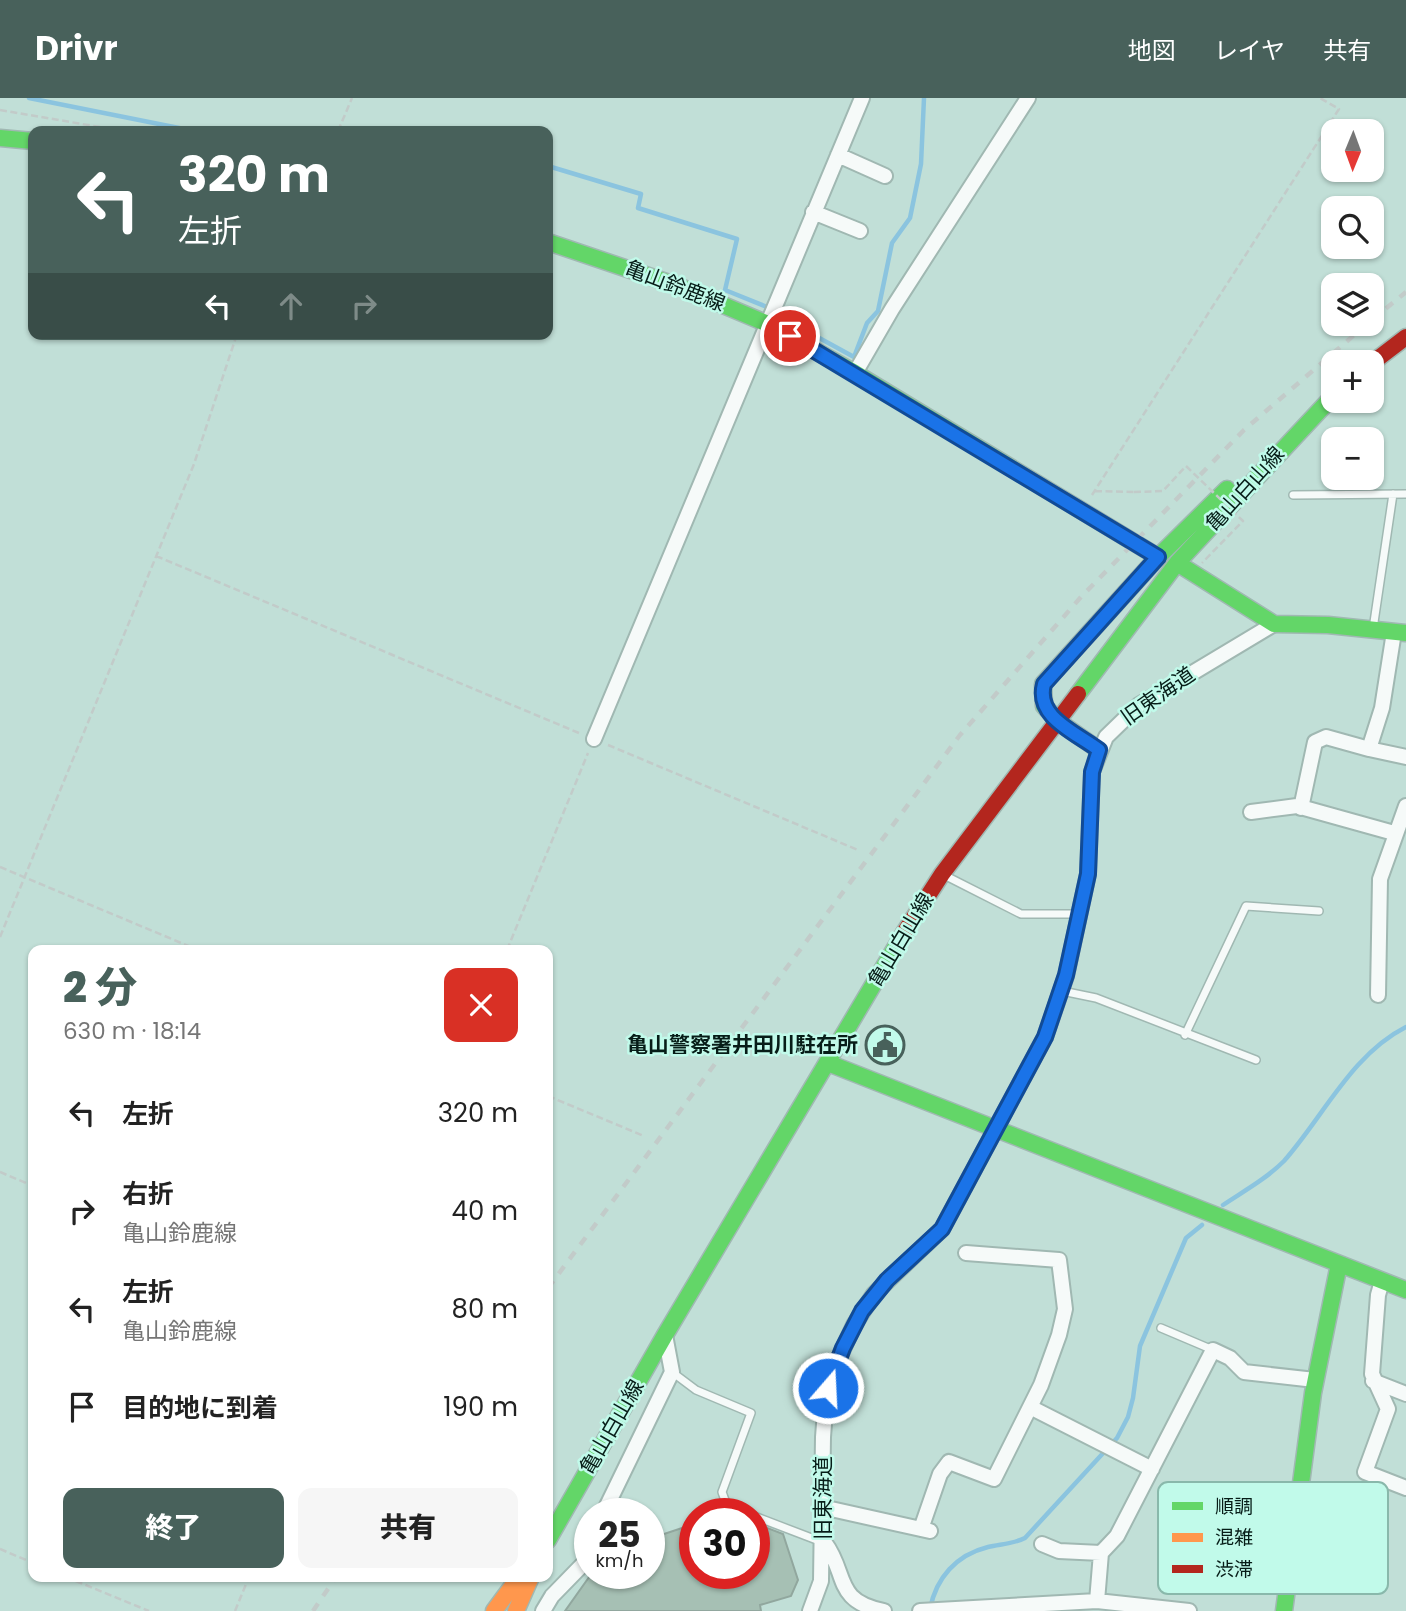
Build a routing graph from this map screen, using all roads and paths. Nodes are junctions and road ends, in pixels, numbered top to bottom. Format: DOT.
graph roads {
  1 [pos="352,98"];
  2 [pos="862,98"];
  3 [pos="1028,98"];
  4 [pos="1321,98"];
  5 [pos="0,110"];
  6 [pos="94,126"];
  7 [pos="340,126"];
  8 [pos="0,138"];
  9 [pos="28,141"];
  10 [pos="838,155"];
  11 [pos="885,176"];
  12 [pos="813,212"];
  13 [pos="860,231"];
  14 [pos="553,244"];
  15 [pos="768,324"];
  16 [pos="1406,337"];
  17 [pos="235,340"];
  18 [pos="1384,354"];
  19 [pos="855,373"];
  20 [pos="1321,409"];
  21 [pos="1260,472"];
  22 [pos="1095,491"];
  23 [pos="1393,494"];
  24 [pos="1406,494"];
  25 [pos="1293,495"];
  26 [pos="1083,510"];
  27 [pos="156,556"];
  28 [pos="1158,557"];
  29 [pos="1202,563"];
  30 [pos="1177,564"];
  31 [pos="1274,624"];
  32 [pos="1373,630"];
  33 [pos="1400,633"];
  34 [pos="1059,722"];
  35 [pos="594,739"];
  36 [pos="1369,749"];
  37 [pos="1099,750"];
  38 [pos="1406,757"];
  39 [pos="1406,806"];
  40 [pos="1301,808"];
  41 [pos="1251,812"];
  42 [pos="1394,833"];
  43 [pos="858,849"];
  44 [pos="0,867"];
  45 [pos="942,874"];
  46 [pos="25,878"];
  47 [pos="1319,912"];
  48 [pos="1080,914"];
  49 [pos="0,937"];
  50 [pos="186,945"];
  51 [pos="509,945"];
  52 [pos="1061,991"];
  53 [pos="1378,995"];
  54 [pos="1185,1035"];
  55 [pos="1256,1060"];
  56 [pos="828,1063"];
  57 [pos="553,1098"];
  58 [pos="996,1131"];
  59 [pos="644,1136"];
  60 [pos="0,1172"];
  61 [pos="28,1184"];
  62 [pos="966,1253"];
  63 [pos="1339,1264"];
  64 [pos="1382,1281"];
  65 [pos="1406,1290"];
  66 [pos="1161,1328"];
  67 [pos="665,1335"];
  68 [pos="1213,1350"];
  69 [pos="673,1372"];
  70 [pos="1315,1380"];
  71 [pos="1373,1381"];
  72 [pos="1406,1394"];
  73 [pos="1030,1407"];
  74 [pos="1152,1469"];
  75 [pos="1301,1482"];
  76 [pos="1406,1488"];
  77 [pos="611,1498"];
  78 [pos="724,1498"];
  79 [pos="822,1507"];
  80 [pos="770,1522"];
  81 [pos="553,1530"];
  82 [pos="824,1542"];
  83 [pos="1042,1544"];
  84 [pos="0,1549"];
  85 [pos="1101,1553"];
  86 [pos="28,1561"];
  87 [pos="574,1573"];
  88 [pos="78,1582"];
  89 [pos="247,1582"];
  90 [pos="515,1582"];
  91 [pos="529,1582"];
  92 [pos="1097,1601"];
  93 [pos="926,1610"];
  94 [pos="149,1611"];
  95 [pos="235,1611"];
  96 [pos="494,1611"];
  97 [pos="516,1611"];
  98 [pos="543,1611"];
  99 [pos="810,1611"];
  100 [pos="884,1611"];
  101 [pos="1189,1611"];
  1 -- 7 [label="path"];
  2 -- 10 [label="street"];
  3 -- 19 [label="street"];
  4 -- 22 [label="path"];
  5 -- 6 [label="path"];
  8 -- 9 [label="main road"];
  10 -- 11 [label="street"];
  10 -- 12 [label="street"];
  12 -- 13 [label="street"];
  12 -- 15 [label="street"];
  14 -- 15 [label="main road, 亀山鈴鹿線"];
  15 -- 19 [label="main road, 亀山鈴鹿線"];
  15 -- 35 [label="street"];
  16 -- 18 [label="main road"];
  17 -- 27 [label="path"];
  19 -- 26 [label="main road, 亀山鈴鹿線"];
  20 -- 21 [label="main road, 亀山白山線"];
  21 -- 28 [label="main road"];
  21 -- 30 [label="main road, 亀山白山線"];
  22 -- 26 [label="path"];
  22 -- 29 [label="path, bridge"];
  23 -- 24 [label="lane"];
  23 -- 25 [label="lane"];
  23 -- 32 [label="lane"];
  26 -- 28 [label="main road, 亀山鈴鹿線"];
  27 -- 35 [label="path"];
  27 -- 46 [label="path"];
  28 -- 34 [label="main road"];
  30 -- 31 [label="main road"];
  30 -- 34 [label="main road, 亀山白山線"];
  31 -- 32 [label="main road"];
  31 -- 37 [label="street, 旧東海道"];
  32 -- 33 [label="main road"];
  33 -- 36 [label="street"];
  34 -- 37 [label="main road"];
  34 -- 45 [label="main road, 亀山白山線"];
  35 -- 43 [label="path"];
  35 -- 51 [label="path"];
  36 -- 38 [label="street"];
  36 -- 40 [label="street"];
  37 -- 48 [label="street, 旧東海道"];
  39 -- 42 [label="street"];
  40 -- 41 [label="street"];
  40 -- 42 [label="street"];
  42 -- 53 [label="street"];
  44 -- 46 [label="path"];
  45 -- 48 [label="lane"];
  45 -- 56 [label="main road, 亀山白山線"];
  46 -- 49 [label="path"];
  46 -- 50 [label="path"];
  47 -- 54 [label="lane"];
  48 -- 52 [label="street, 旧東海道"];
  52 -- 54 [label="lane"];
  52 -- 58 [label="street, 旧東海道"];
  54 -- 55 [label="lane"];
  56 -- 58 [label="main road"];
  56 -- 67 [label="main road, 亀山白山線"];
  57 -- 59 [label="path"];
  58 -- 63 [label="main road"];
  58 -- 79 [label="street, 旧東海道"];
  60 -- 61 [label="path"];
  62 -- 73 [label="street"];
  63 -- 64 [label="main road"];
  63 -- 70 [label="main road"];
  64 -- 65 [label="main road"];
  64 -- 71 [label="street"];
  66 -- 68 [label="lane"];
  67 -- 69 [label="street"];
  67 -- 81 [label="main road, 亀山白山線"];
  68 -- 70 [label="street"];
  68 -- 74 [label="street"];
  69 -- 77 [label="street"];
  69 -- 78 [label="lane"];
  70 -- 75 [label="main road"];
  71 -- 72 [label="street"];
  71 -- 76 [label="street"];
  73 -- 74 [label="street"];
  73 -- 79 [label="street"];
  74 -- 85 [label="street"];
  79 -- 82 [label="street, 旧東海道"];
  80 -- 82 [label="lane"];
  82 -- 99 [label="street, 旧東海道"];
  82 -- 100 [label="street"];
  83 -- 85 [label="street"];
  84 -- 86 [label="path"];
  85 -- 92 [label="street"];
  87 -- 98 [label="street"];
  88 -- 94 [label="path"];
  89 -- 95 [label="path"];
  90 -- 96 [label="main road"];
  91 -- 97 [label="main road"];
  92 -- 93 [label="street"];
  92 -- 101 [label="street"];
}
